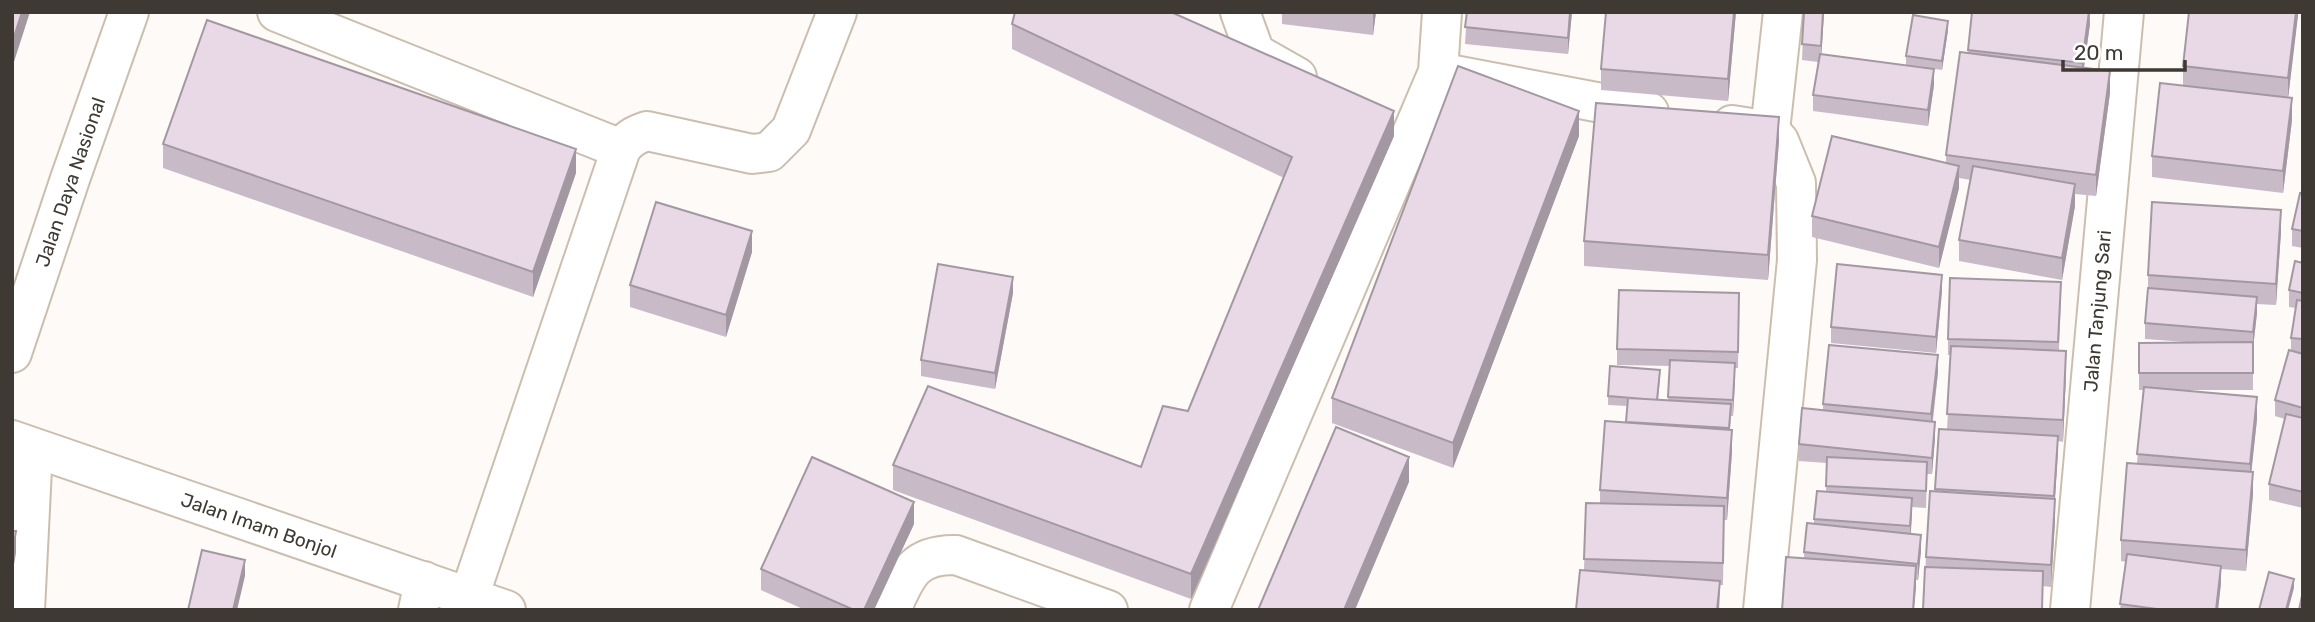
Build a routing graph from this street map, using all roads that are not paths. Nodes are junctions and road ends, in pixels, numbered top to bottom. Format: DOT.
graph roads {
  1 [pos="129,12"];
  2 [pos="277,12"];
  3 [pos="837,12"];
  4 [pos="1240,12"];
  5 [pos="1442,12"];
  6 [pos="1783,12"];
  7 [pos="2124,12"];
  8 [pos="1438,72"];
  9 [pos="1325,94"];
  10 [pos="1770,131"];
  11 [pos="621,149"];
  12 [pos="12,353"];
  13 [pos="23,444"];
  14 [pos="421,595"];
  15 [pos="469,597"];
  16 [pos="26,610"];
  17 [pos="506,610"];
  18 [pos="891,610"];
  19 [pos="1108,610"];
  20 [pos="1209,610"];
  21 [pos="1763,610"];
  22 [pos="2070,610"];
  1 -- 12 [label="street, Jalan Daya Nasional"];
  2 -- 11 [label="street"];
  3 -- 11 [label="street"];
  4 -- 9 [label="street"];
  5 -- 8 [label="street"];
  6 -- 10 [label="street"];
  7 -- 22 [label="street, Jalan Tanjung Sari"];
  8 -- 10 [label="street"];
  8 -- 20 [label="street"];
  10 -- 21 [label="street"];
  11 -- 15 [label="street"];
  13 -- 14 [label="street, Jalan Imam Bonjol"];
  13 -- 16 [label="street"];
  14 -- 15 [label="street, Jalan Imam Bonjol"];
  15 -- 17 [label="street, Jalan Imam Bonjol"];
  18 -- 19 [label="street"];
}
